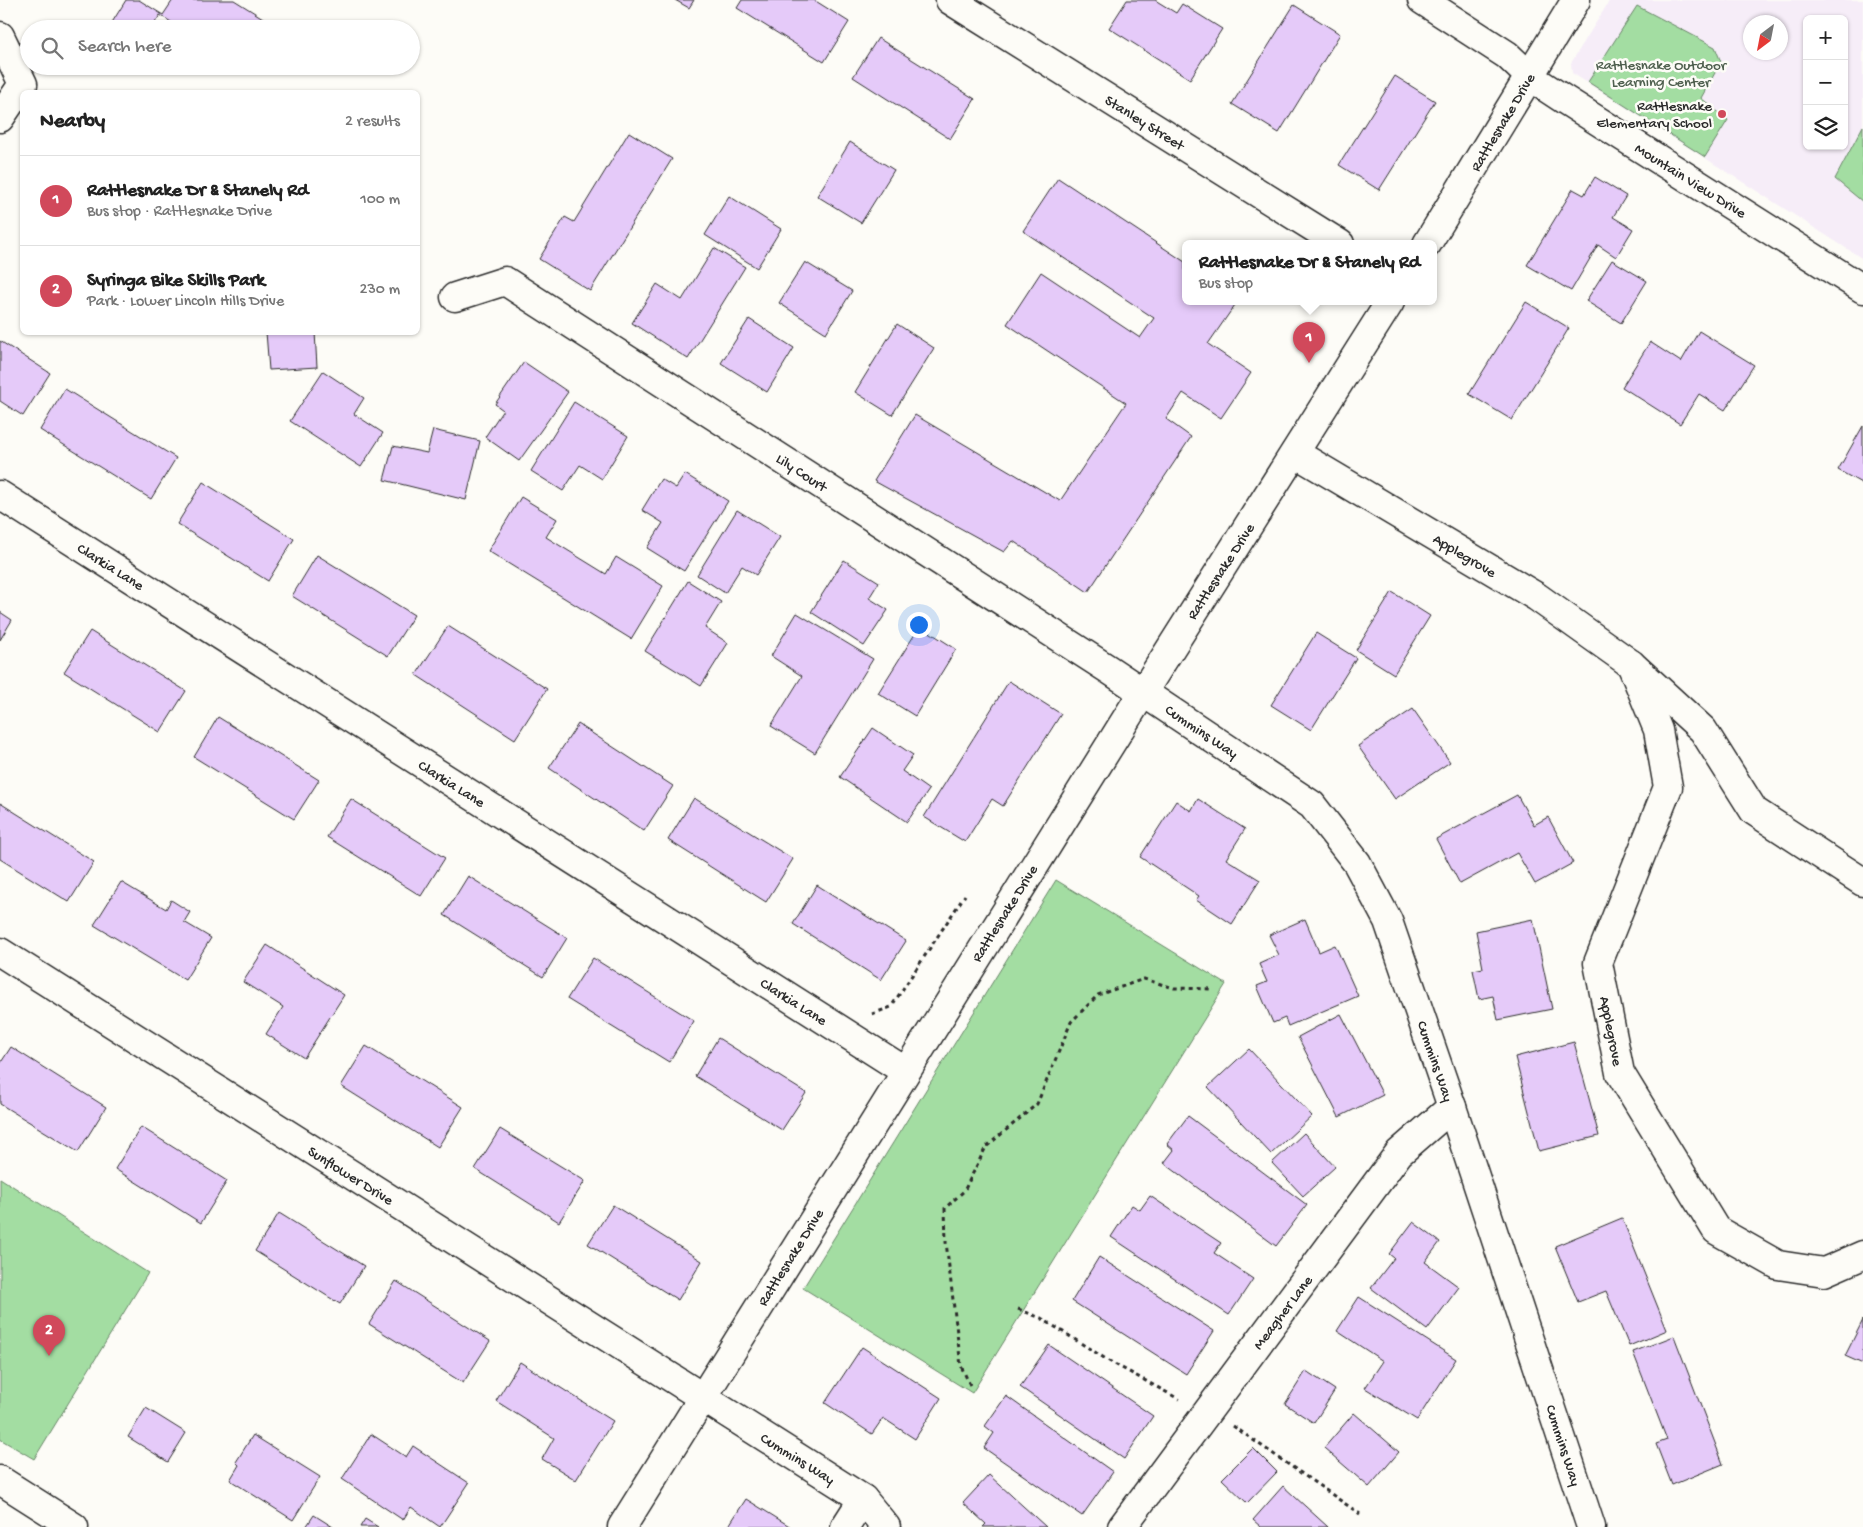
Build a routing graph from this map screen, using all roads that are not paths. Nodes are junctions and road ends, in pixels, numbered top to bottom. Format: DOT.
graph roads {
  1 [pos="950,0"];
  2 [pos="1422,0"];
  3 [pos="1576,0"];
  4 [pos="0,36"];
  5 [pos="1530,77"];
  6 [pos="0,118"];
  7 [pos="1334,240"];
  8 [pos="1429,240"];
  9 [pos="1863,288"];
  10 [pos="455,297"];
  11 [pos="1388,305"];
  12 [pos="1295,453"];
  13 [pos="0,495"];
  14 [pos="1631,664"];
  15 [pos="1143,692"];
  16 [pos="1863,882"];
  17 [pos="0,952"];
  18 [pos="905,1072"];
  19 [pos="1452,1107"];
  20 [pos="1863,1255"];
  21 [pos="702,1398"];
  22 [pos="0,1480"];
  23 [pos="863,1500"];
  24 [pos="74,1527"];
  25 [pos="622,1527"];
  26 [pos="845,1527"];
  27 [pos="886,1527"];
  28 [pos="1122,1527"];
  29 [pos="1590,1527"];
  1 -- 7 [label="street, Stanley Street"];
  2 -- 5 [label="street, Mountain View Drive"];
  3 -- 5 [label="street, Rattlesnake Drive"];
  4 -- 6 [label="street"];
  5 -- 8 [label="street, Rattlesnake Drive"];
  5 -- 9 [label="street, Mountain View Drive"];
  10 -- 15 [label="street, Lily Court"];
  11 -- 12 [label="street, Rattlesnake Drive"];
  12 -- 14 [label="street, Applegrove"];
  12 -- 15 [label="street, Rattlesnake Drive"];
  13 -- 18 [label="street, Clarkia Lane"];
  14 -- 16 [label="street, Applegrove"];
  14 -- 20 [label="street, Applegrove"];
  15 -- 18 [label="street, Rattlesnake Drive"];
  15 -- 19 [label="street, Cummins Way"];
  17 -- 21 [label="street, Sunflower Drive"];
  18 -- 21 [label="street, Rattlesnake Drive"];
  19 -- 28 [label="street, Meagher Lane"];
  19 -- 29 [label="street, Cummins Way"];
  21 -- 23 [label="street, Cummins Way"];
  21 -- 25 [label="street, Rattlesnake Drive"];
  22 -- 24 [label="street"];
  23 -- 26 [label="street"];
  23 -- 27 [label="street, Cummins Way"];
}
